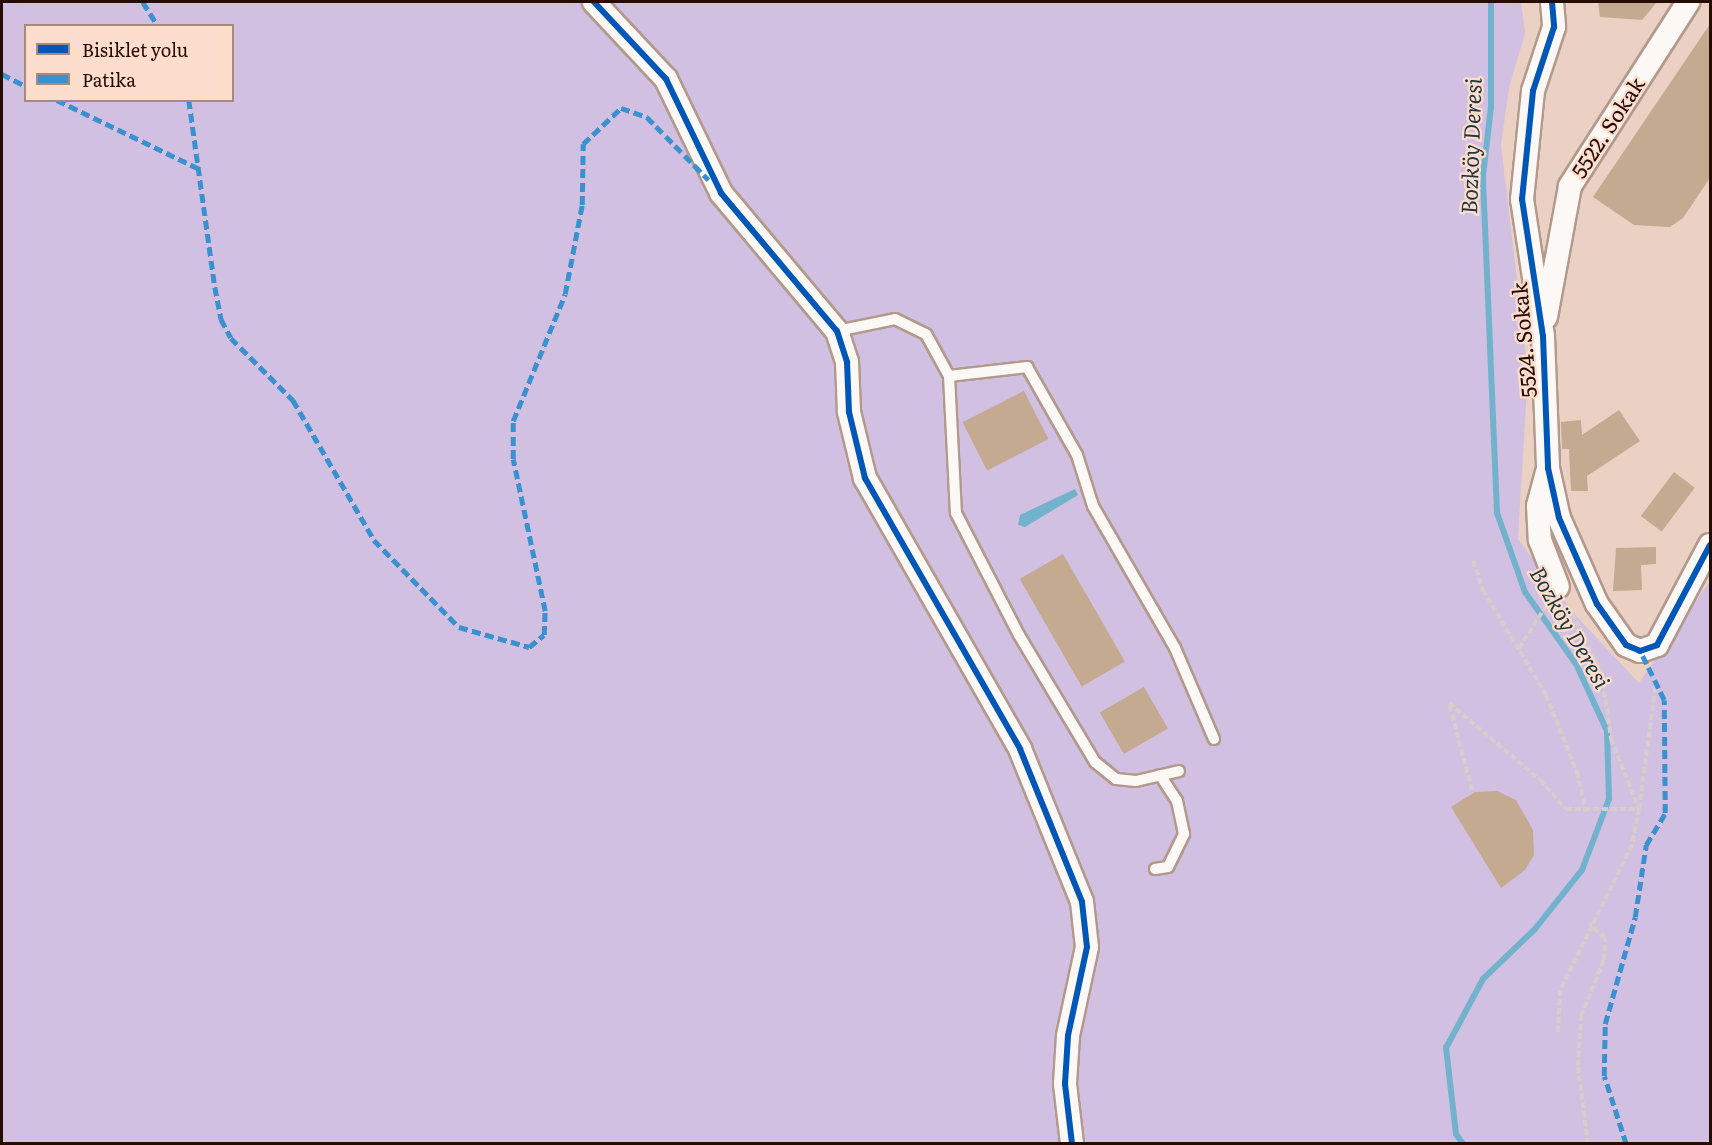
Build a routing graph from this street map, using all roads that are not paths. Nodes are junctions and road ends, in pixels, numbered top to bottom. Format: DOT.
graph roads {
  1 [pos="594,2"];
  2 [pos="1552,2"];
  3 [pos="1688,2"];
  4 [pos="837,331"];
  5 [pos="1543,336"];
  6 [pos="949,376"];
  7 [pos="1548,468"];
  8 [pos="1710,545"];
  9 [pos="1555,592"];
  10 [pos="1214,739"];
  11 [pos="1179,771"];
  12 [pos="1160,775"];
  13 [pos="1155,869"];
  14 [pos="1072,1143"];
  1 -- 4 [label="street"];
  2 -- 5 [label="street, 5524. Sokak"];
  3 -- 5 [label="street, 5522. Sokak"];
  4 -- 6 [label="lane"];
  4 -- 14 [label="street"];
  5 -- 7 [label="street, 5524. Sokak"];
  6 -- 10 [label="lane"];
  6 -- 12 [label="lane"];
  7 -- 8 [label="street, 5524. Sokak"];
  7 -- 9 [label="street"];
  11 -- 12 [label="lane"];
  12 -- 13 [label="lane"];
}
